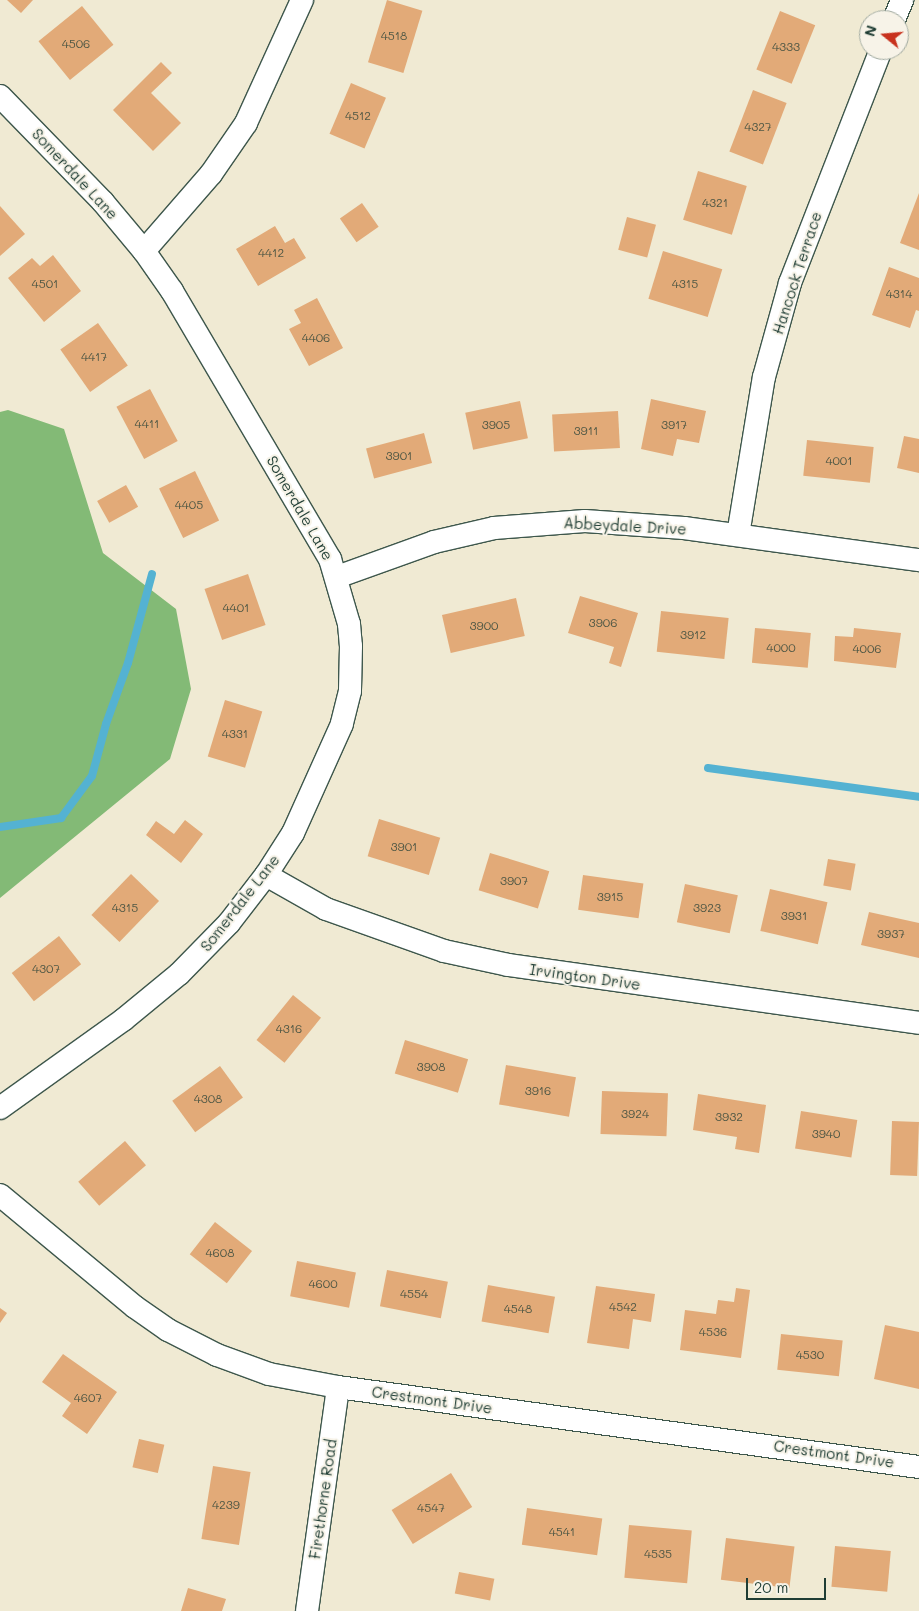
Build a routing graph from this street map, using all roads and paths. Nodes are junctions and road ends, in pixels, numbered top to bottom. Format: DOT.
graph roads {
  1 [pos="302,0"];
  2 [pos="877,60"];
  3 [pos="0,96"];
  4 [pos="144,251"];
  5 [pos="738,535"];
  6 [pos="919,560"];
  7 [pos="337,577"];
  8 [pos="266,875"];
  9 [pos="919,1023"];
  10 [pos="0,1108"];
  11 [pos="0,1195"];
  12 [pos="338,1387"];
  13 [pos="919,1467"];
  14 [pos="306,1611"];
  1 -- 4 [label="street"];
  2 -- 5 [label="street, Hancock Terrace"];
  3 -- 4 [label="street, Somerdale Lane"];
  4 -- 7 [label="street, Somerdale Lane"];
  5 -- 6 [label="street, Abbeydale Drive"];
  5 -- 7 [label="street, Abbeydale Drive"];
  7 -- 8 [label="street, Somerdale Lane"];
  8 -- 9 [label="street, Irvington Drive"];
  8 -- 10 [label="street, Somerdale Lane"];
  11 -- 12 [label="street, Crestmont Drive"];
  12 -- 13 [label="street, Crestmont Drive"];
  12 -- 14 [label="street, Firethorne Road"];
}
